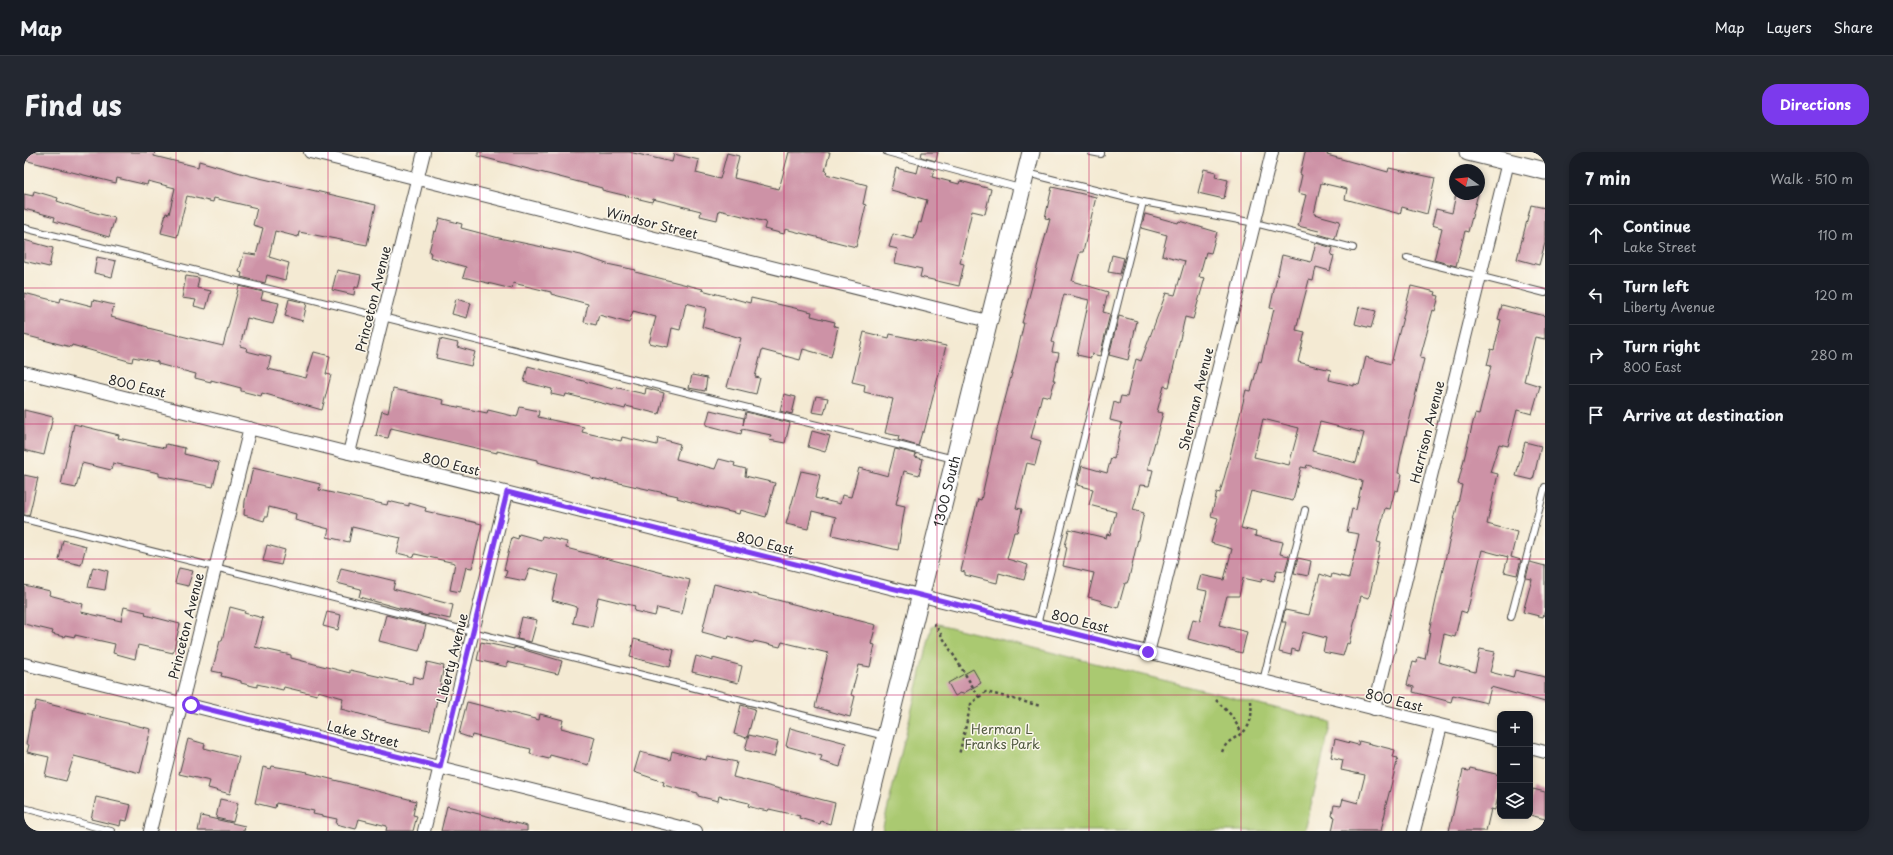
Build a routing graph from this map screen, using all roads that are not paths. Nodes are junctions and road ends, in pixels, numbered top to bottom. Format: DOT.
graph roads {
  1 [pos="310,152"];
  2 [pos="424,152"];
  3 [pos="887,152"];
  4 [pos="1091,152"];
  5 [pos="1102,152"];
  6 [pos="1272,152"];
  7 [pos="1468,152"];
  8 [pos="1029,153"];
  9 [pos="1508,162"];
  10 [pos="1545,171"];
  11 [pos="417,179"];
  12 [pos="1023,180"];
  13 [pos="1143,202"];
  14 [pos="1255,223"];
  15 [pos="24,228"];
  16 [pos="1353,248"];
  17 [pos="1407,258"];
  18 [pos="1480,278"];
  19 [pos="1545,293"];
  20 [pos="383,317"];
  21 [pos="988,321"];
  22 [pos="24,372"];
  23 [pos="250,428"];
  24 [pos="349,453"];
  25 [pos="954,459"];
  26 [pos="1545,487"];
  27 [pos="507,492"];
  28 [pos="1305,510"];
  29 [pos="24,519"];
  30 [pos="215,568"];
  31 [pos="920,596"];
  32 [pos="1511,617"];
  33 [pos="1037,625"];
  34 [pos="473,632"];
  35 [pos="1148,652"];
  36 [pos="24,664"];
  37 [pos="1263,681"];
  38 [pos="182,703"];
  39 [pos="1374,709"];
  40 [pos="1441,726"];
  41 [pos="885,736"];
  42 [pos="1497,739"];
  43 [pos="1533,749"];
  44 [pos="1545,752"];
  45 [pos="440,767"];
  46 [pos="24,808"];
  47 [pos="111,831"];
  48 [pos="150,831"];
  49 [pos="424,831"];
  50 [pos="696,831"];
  51 [pos="862,831"];
  52 [pos="1414,831"];
  1 -- 11 [label="street, Windsor Street"];
  2 -- 11 [label="street, Princeton Avenue"];
  3 -- 12 [label="lane"];
  4 -- 5 [label="lane"];
  6 -- 14 [label="street, Sherman Avenue"];
  7 -- 9 [label="street"];
  8 -- 12 [label="street, 1300 South"];
  9 -- 10 [label="street"];
  9 -- 18 [label="street, Harrison Avenue"];
  11 -- 20 [label="street, Princeton Avenue"];
  11 -- 21 [label="street, Windsor Street"];
  12 -- 13 [label="lane"];
  12 -- 21 [label="street, 1300 South"];
  13 -- 14 [label="lane"];
  13 -- 33 [label="lane"];
  14 -- 16 [label="lane"];
  14 -- 35 [label="street, Sherman Avenue"];
  15 -- 20 [label="lane"];
  17 -- 18 [label="lane"];
  18 -- 19 [label="lane"];
  18 -- 39 [label="street, Harrison Avenue"];
  20 -- 24 [label="street, Princeton Avenue"];
  20 -- 25 [label="lane"];
  21 -- 25 [label="street, 1300 South"];
  22 -- 23 [label="street, 800 East"];
  23 -- 24 [label="street, 800 East"];
  23 -- 30 [label="street, Princeton Avenue"];
  24 -- 27 [label="street, 800 East"];
  25 -- 31 [label="street, 1300 South"];
  26 -- 32 [label="lane"];
  27 -- 31 [label="street, 800 East"];
  27 -- 34 [label="street, Liberty Avenue"];
  28 -- 37 [label="lane"];
  29 -- 30 [label="lane"];
  30 -- 34 [label="lane"];
  30 -- 38 [label="street, Princeton Avenue"];
  31 -- 33 [label="street, 800 East"];
  31 -- 41 [label="street, 1300 South"];
  33 -- 35 [label="street, 800 East"];
  34 -- 41 [label="lane"];
  34 -- 45 [label="street, Liberty Avenue"];
  35 -- 37 [label="street, 800 East"];
  36 -- 38 [label="street, Lake Street"];
  37 -- 39 [label="street, 800 East"];
  38 -- 45 [label="street, Lake Street"];
  38 -- 48 [label="street, Princeton Avenue"];
  39 -- 40 [label="street, 800 East"];
  40 -- 42 [label="street, 800 East"];
  40 -- 52 [label="street"];
  41 -- 51 [label="street, 1300 South"];
  43 -- 44 [label="street"];
  45 -- 49 [label="street, Liberty Avenue"];
  45 -- 50 [label="street, Lake Street"];
  46 -- 47 [label="lane"];
}
